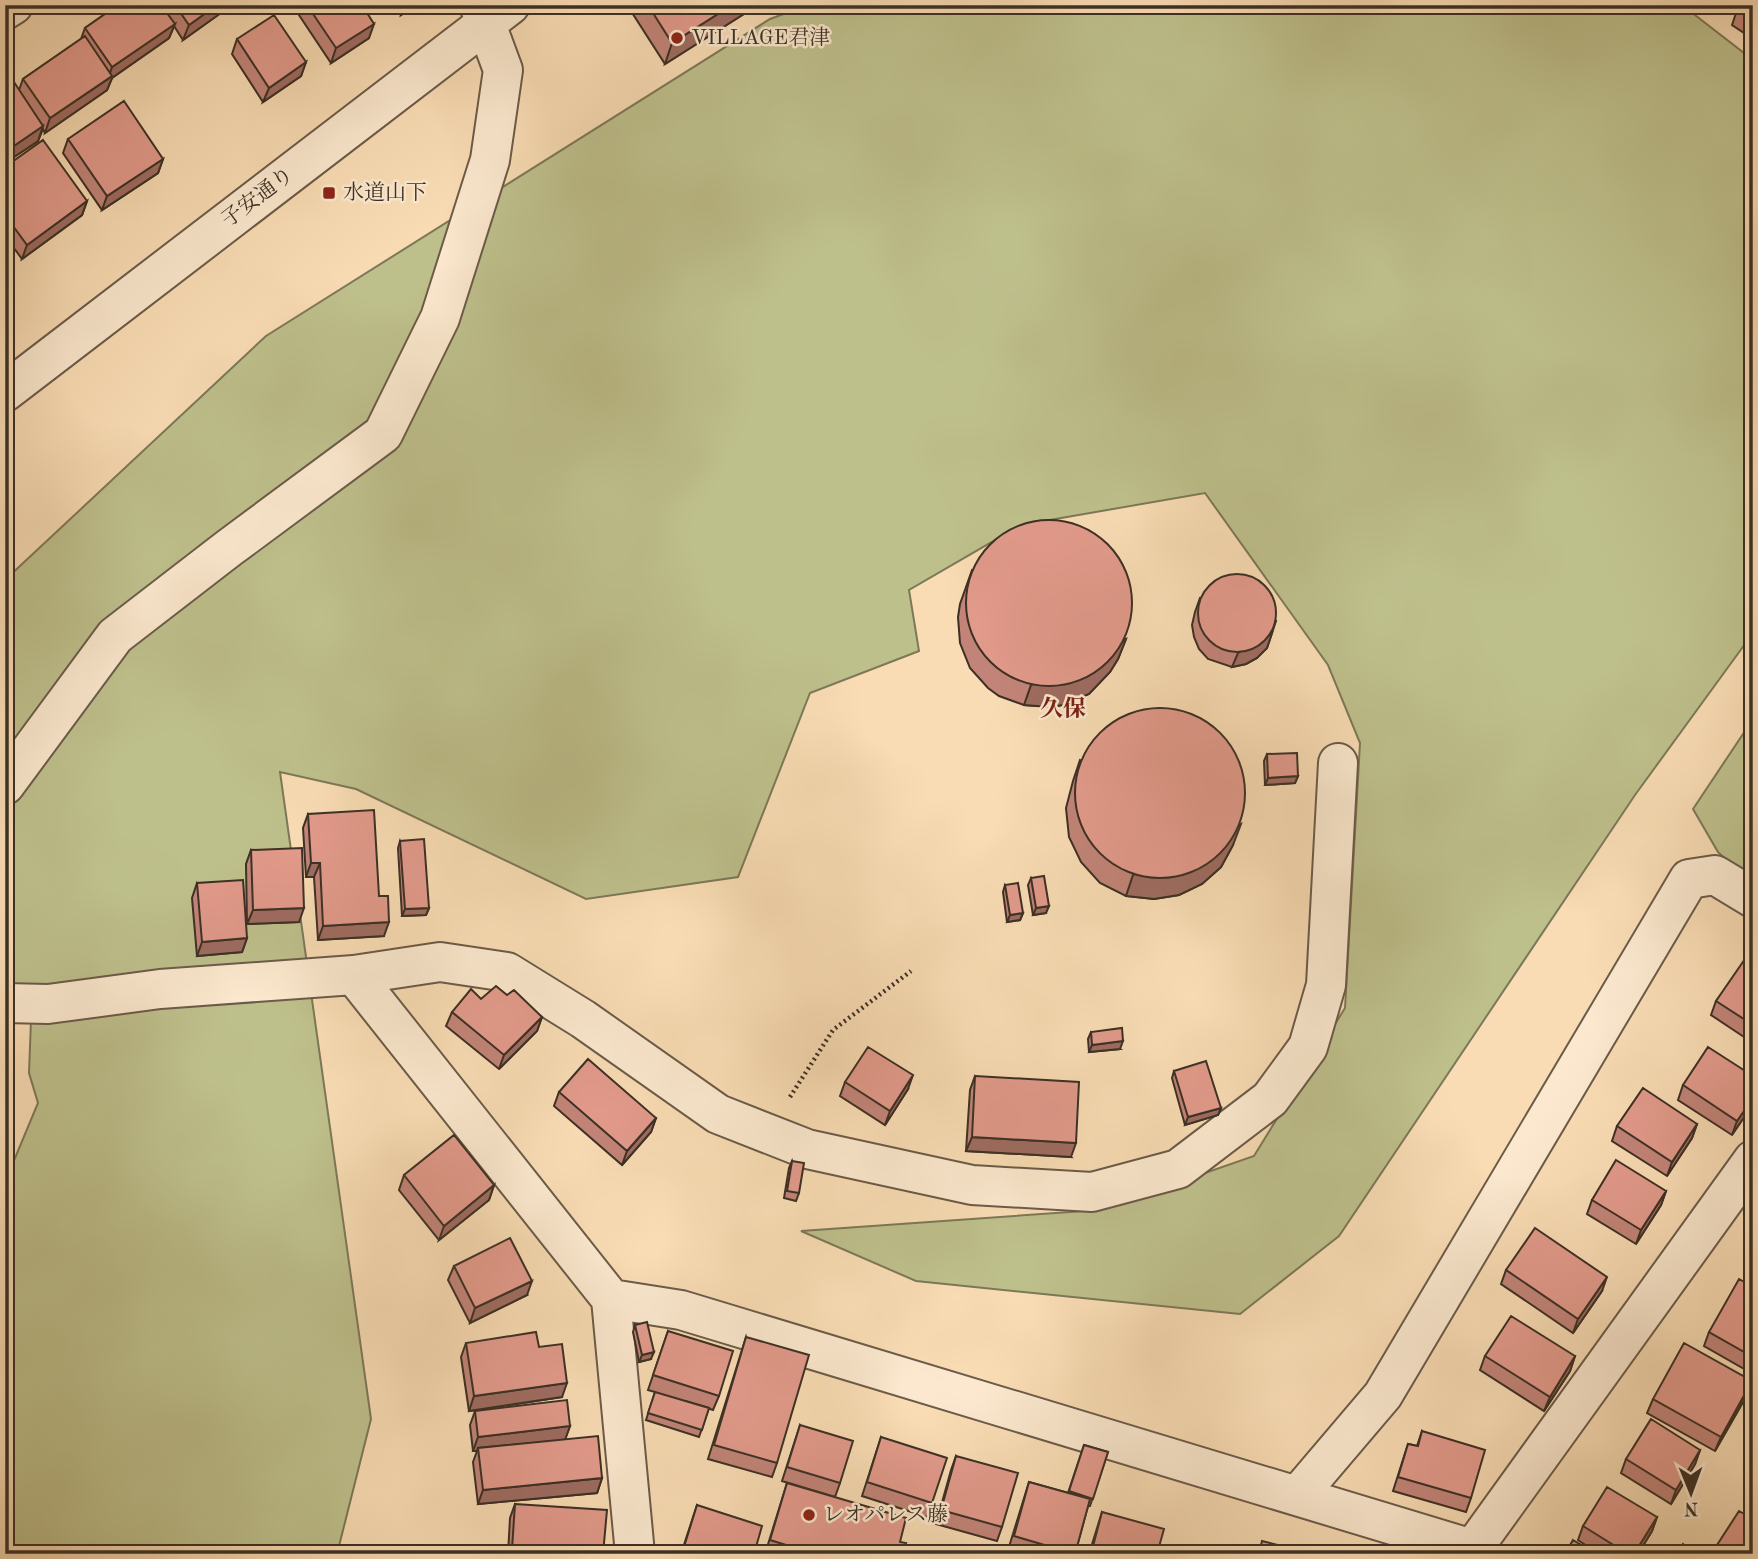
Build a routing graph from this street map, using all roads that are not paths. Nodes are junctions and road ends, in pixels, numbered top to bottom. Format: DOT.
graph roads {
  1 [pos="13,5"];
  2 [pos="5,10"];
  3 [pos="492,11"];
  4 [pos="5,392"];
  5 [pos="1338,763"];
  6 [pos="5,785"];
  7 [pos="1753,898"];
  8 [pos="354,975"];
  9 [pos="5,1003"];
  10 [pos="1753,1160"];
  11 [pos="611,1299"];
  12 [pos="1298,1495"];
  13 [pos="1471,1551"];
  14 [pos="635,1554"];
  1 -- 2 [label="street"];
  3 -- 4 [label="street, 子安通り"];
  3 -- 6 [label="street"];
  5 -- 8 [label="street"];
  7 -- 12 [label="street"];
  8 -- 9 [label="street"];
  8 -- 11 [label="street"];
  10 -- 13 [label="street"];
  11 -- 12 [label="street"];
  11 -- 14 [label="street"];
  12 -- 13 [label="street"];
}
